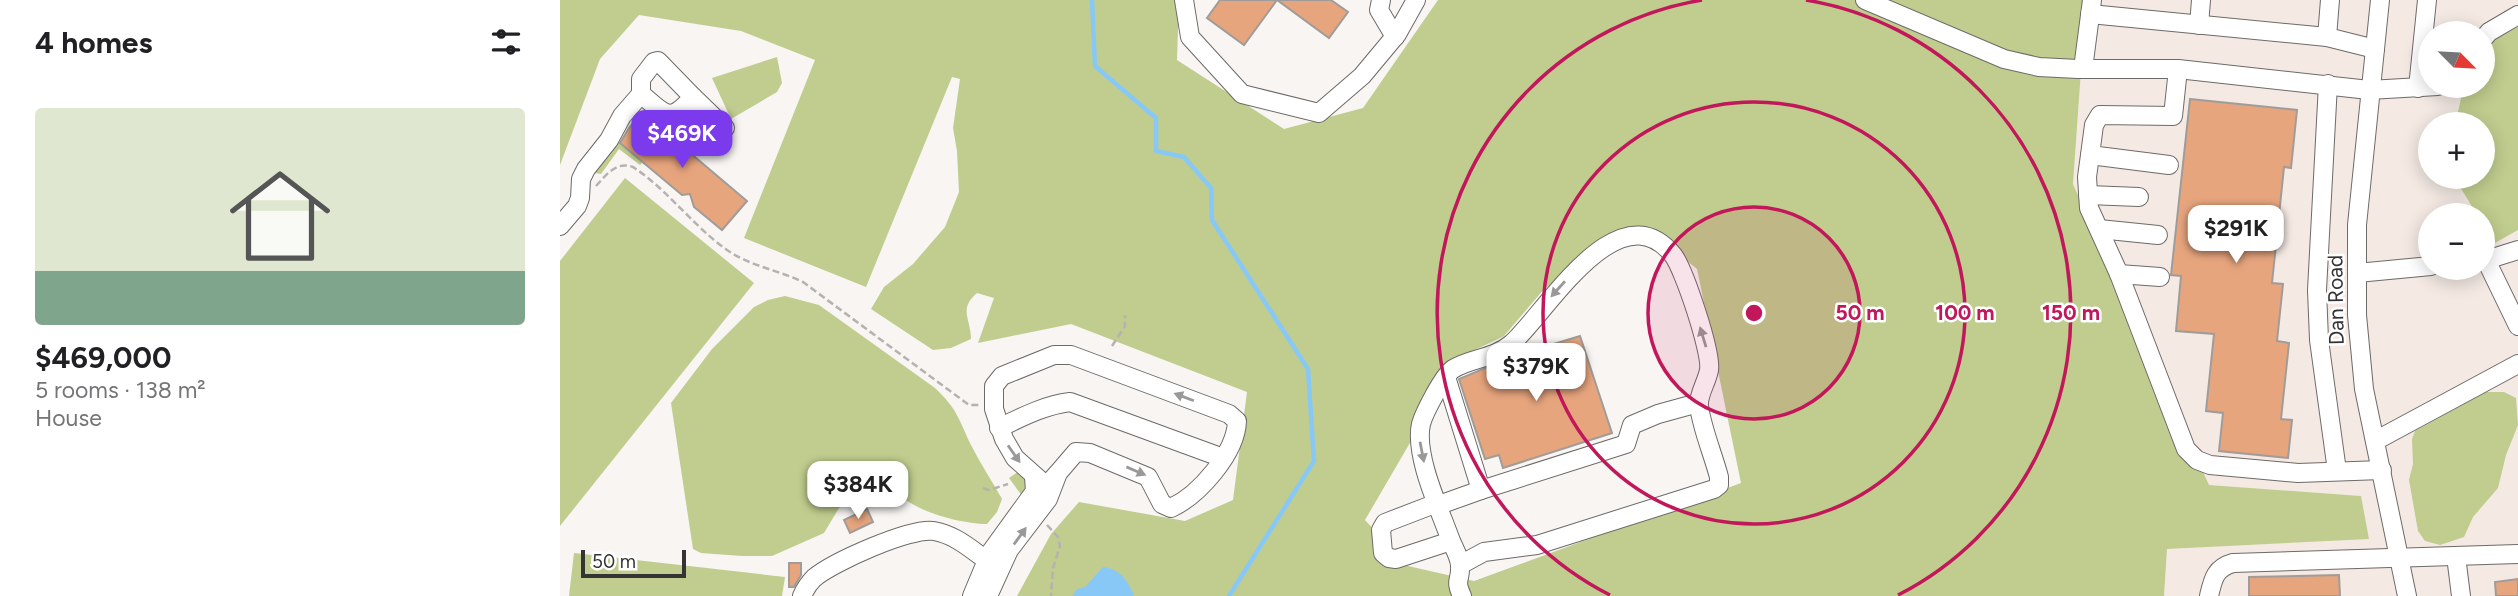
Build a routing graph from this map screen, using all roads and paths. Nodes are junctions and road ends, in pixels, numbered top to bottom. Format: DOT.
graph roads {
  1 [pos="1184,0"];
  2 [pos="1381,0"];
  3 [pos="1416,0"];
  4 [pos="1865,0"];
  5 [pos="2201,0"];
  6 [pos="2330,0"];
  7 [pos="2380,0"];
  8 [pos="2427,0"];
  9 [pos="2091,7"];
  10 [pos="2518,15"];
  11 [pos="2425,21"];
  12 [pos="2199,25"];
  13 [pos="2496,28"];
  14 [pos="1395,37"];
  15 [pos="2327,37"];
  16 [pos="2375,49"];
  17 [pos="2083,69"];
  18 [pos="2178,69"];
  19 [pos="2328,85"];
  20 [pos="2418,88"];
  21 [pos="2370,90"];
  22 [pos="641,94"];
  23 [pos="693,97"];
  24 [pos="724,128"];
  25 [pos="2090,155"];
  26 [pos="2169,165"];
  27 [pos="2088,195"];
  28 [pos="2139,197"];
  29 [pos="577,206"];
  30 [pos="560,226"];
  31 [pos="2099,229"];
  32 [pos="2158,235"];
  33 [pos="2518,250"];
  34 [pos="2495,257"];
  35 [pos="2418,267"];
  36 [pos="2357,273"];
  37 [pos="2119,274"];
  38 [pos="2160,277"];
  39 [pos="2494,280"];
  40 [pos="1125,315"];
  41 [pos="2518,326"];
  42 [pos="1112,346"];
  43 [pos="2518,364"];
  44 [pos="1446,377"];
  45 [pos="994,402"];
  46 [pos="1698,403"];
  47 [pos="999,428"];
  48 [pos="2375,441"];
  49 [pos="1223,458"];
  50 [pos="2382,470"];
  51 [pos="2337,471"];
  52 [pos="1058,473"];
  53 [pos="1034,477"];
  54 [pos="1008,484"];
  55 [pos="984,488"];
  56 [pos="1481,490"];
  57 [pos="1438,504"];
  58 [pos="1041,518"];
  59 [pos="1451,541"];
  60 [pos="2518,554"];
  61 [pos="2456,556"];
  62 [pos="2399,557"];
  63 [pos="993,565"];
  64 [pos="1460,565"];
  65 [pos="802,596"];
  66 [pos="972,596"];
  67 [pos="988,596"];
  68 [pos="1051,596"];
  69 [pos="1462,596"];
  70 [pos="2209,596"];
  71 [pos="2407,596"];
  72 [pos="2461,596"];
  1 -- 14 [label="street"];
  2 -- 14 [label="street"];
  3 -- 14 [label="street"];
  4 -- 17 [label="street"];
  5 -- 12 [label="street"];
  6 -- 15 [label="street"];
  7 -- 16 [label="street, Dan Road"];
  8 -- 11 [label="street"];
  9 -- 12 [label="street"];
  9 -- 17 [label="street"];
  10 -- 13 [label="street"];
  12 -- 15 [label="street"];
  15 -- 16 [label="street"];
  16 -- 21 [label="street, Dan Road"];
  17 -- 18 [label="street"];
  18 -- 19 [label="street"];
  18 -- 25 [label="street"];
  19 -- 21 [label="street"];
  19 -- 51 [label="street"];
  20 -- 21 [label="street"];
  21 -- 36 [label="street, Dan Road"];
  22 -- 23 [label="street"];
  22 -- 23 [label="street"];
  22 -- 29 [label="street"];
  23 -- 24 [label="street"];
  25 -- 26 [label="street"];
  25 -- 27 [label="street"];
  27 -- 28 [label="street"];
  27 -- 31 [label="street"];
  29 -- 30 [label="street"];
  29 -- 45 [label="path"];
  31 -- 32 [label="street"];
  31 -- 37 [label="street"];
  33 -- 34 [label="street"];
  35 -- 36 [label="street"];
  36 -- 48 [label="street, Dan Road"];
  37 -- 38 [label="street"];
  37 -- 51 [label="street"];
  39 -- 41 [label="street"];
  40 -- 42 [label="path"];
  43 -- 48 [label="street"];
  46 -- 44 [label="street, one-way"];
  44 -- 56 [label="street"];
  44 -- 57 [label="street, one-way"];
  45 -- 47 [label="street"];
  49 -- 45 [label="street, one-way"];
  46 -- 56 [label="street"];
  46 -- 64 [label="street"];
  47 -- 49 [label="street"];
  47 -- 53 [label="street, one-way"];
  48 -- 50 [label="street, Dan Road"];
  52 -- 49 [label="street, one-way"];
  50 -- 51 [label="street"];
  50 -- 62 [label="street, Dan Road"];
  52 -- 53 [label="street"];
  63 -- 52 [label="street, one-way"];
  53 -- 63 [label="street"];
  54 -- 55 [label="path"];
  56 -- 57 [label="street"];
  57 -- 59 [label="street"];
  57 -- 59 [label="street"];
  58 -- 68 [label="path"];
  59 -- 64 [label="street"];
  60 -- 61 [label="street"];
  61 -- 62 [label="street"];
  61 -- 72 [label="street"];
  62 -- 70 [label="street"];
  62 -- 71 [label="street, Dan Road"];
  63 -- 65 [label="street"];
  63 -- 66 [label="street"];
  63 -- 67 [label="street"];
  64 -- 69 [label="street"];
}
